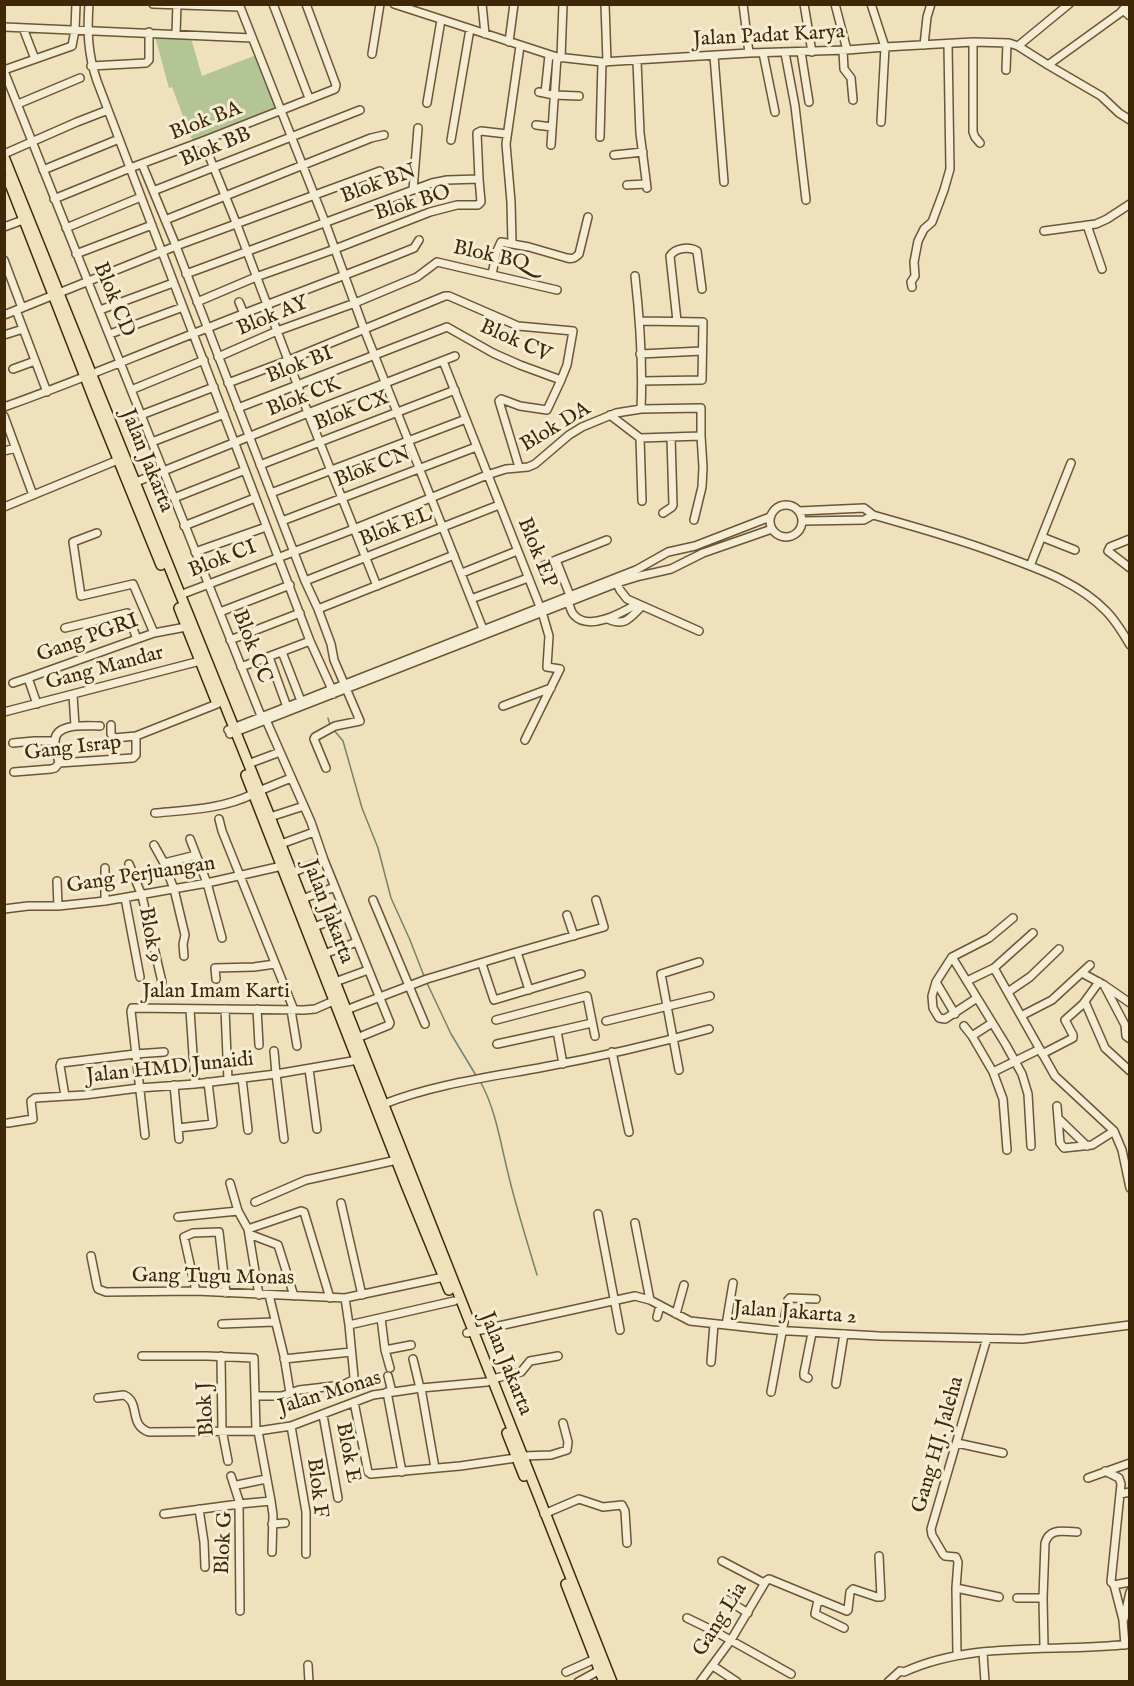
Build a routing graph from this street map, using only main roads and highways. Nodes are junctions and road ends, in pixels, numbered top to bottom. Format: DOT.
graph roads {
  1 [pos="4,155"];
  2 [pos="4,171"];
  3 [pos="57,295"];
  4 [pos="89,376"];
  5 [pos="132,484"];
  6 [pos="177,596"];
  7 [pos="231,731"];
  8 [pos="256,793"];
  9 [pos="337,1000"];
  10 [pos="438,1254"];
  11 [pos="470,1332"];
  12 [pos="593,1645"];
  13 [pos="604,1682"];
  14 [pos="612,1682"];
  1 -- 3 [label="main road, Jalan Jakarta"];
  2 -- 3 [label="main road, Jalan Jakarta"];
  3 -- 4 [label="main road, Jalan Jakarta"];
  4 -- 5 [label="main road, Jalan Jakarta"];
  4 -- 5 [label="main road, Jalan Jakarta"];
  5 -- 6 [label="main road, Jalan Jakarta"];
  6 -- 7 [label="main road, Jalan Jakarta"];
  6 -- 7 [label="main road, Jalan Jakarta"];
  7 -- 8 [label="main road, Jalan Jakarta"];
  7 -- 8 [label="main road, Jalan Jakarta"];
  8 -- 9 [label="main road, Jalan Jakarta"];
  8 -- 9 [label="main road, Jalan Jakarta"];
  9 -- 10 [label="main road, Jalan Jakarta"];
  9 -- 10 [label="main road, Jalan Jakarta"];
  10 -- 11 [label="main road, Jalan Jakarta"];
  10 -- 11 [label="main road, Jalan Jakarta"];
  11 -- 12 [label="main road, Jalan Jakarta"];
  12 -- 13 [label="main road, Jalan Jakarta"];
  12 -- 14 [label="main road, Jalan Jakarta"];
}
